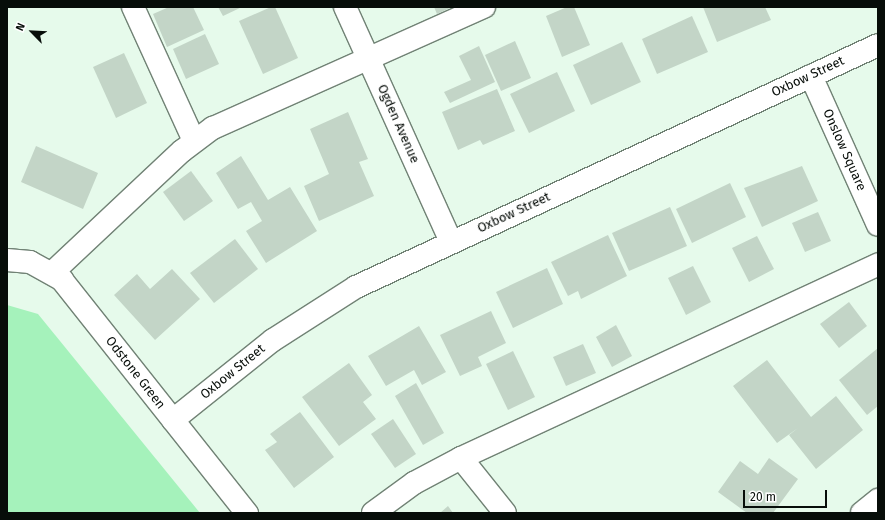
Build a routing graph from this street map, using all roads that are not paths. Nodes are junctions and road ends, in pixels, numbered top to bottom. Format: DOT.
graph roads {
  1 [pos="133,7"];
  2 [pos="345,7"];
  3 [pos="484,7"];
  4 [pos="878,45"];
  5 [pos="369,60"];
  6 [pos="811,76"];
  7 [pos="194,141"];
  8 [pos="878,225"];
  9 [pos="451,242"];
  10 [pos="7,260"];
  11 [pos="878,264"];
  12 [pos="53,272"];
  13 [pos="173,420"];
  14 [pos="461,458"];
  15 [pos="878,500"];
  16 [pos="247,513"];
  17 [pos="373,513"];
  18 [pos="505,513"];
  19 [pos="862,513"];
  1 -- 7 [label="street"];
  2 -- 5 [label="street, Ogden Avenue"];
  3 -- 5 [label="street"];
  4 -- 6 [label="street, Oxbow Street"];
  5 -- 7 [label="street"];
  5 -- 9 [label="street, Ogden Avenue"];
  6 -- 8 [label="street, Onslow Square"];
  6 -- 9 [label="street, Oxbow Street"];
  7 -- 12 [label="street"];
  9 -- 13 [label="street, Oxbow Street"];
  10 -- 12 [label="street, Odstone Green"];
  11 -- 14 [label="street"];
  12 -- 13 [label="street, Odstone Green"];
  13 -- 16 [label="street, Odstone Green"];
  14 -- 17 [label="street"];
  14 -- 18 [label="street"];
  15 -- 19 [label="street"];
}
